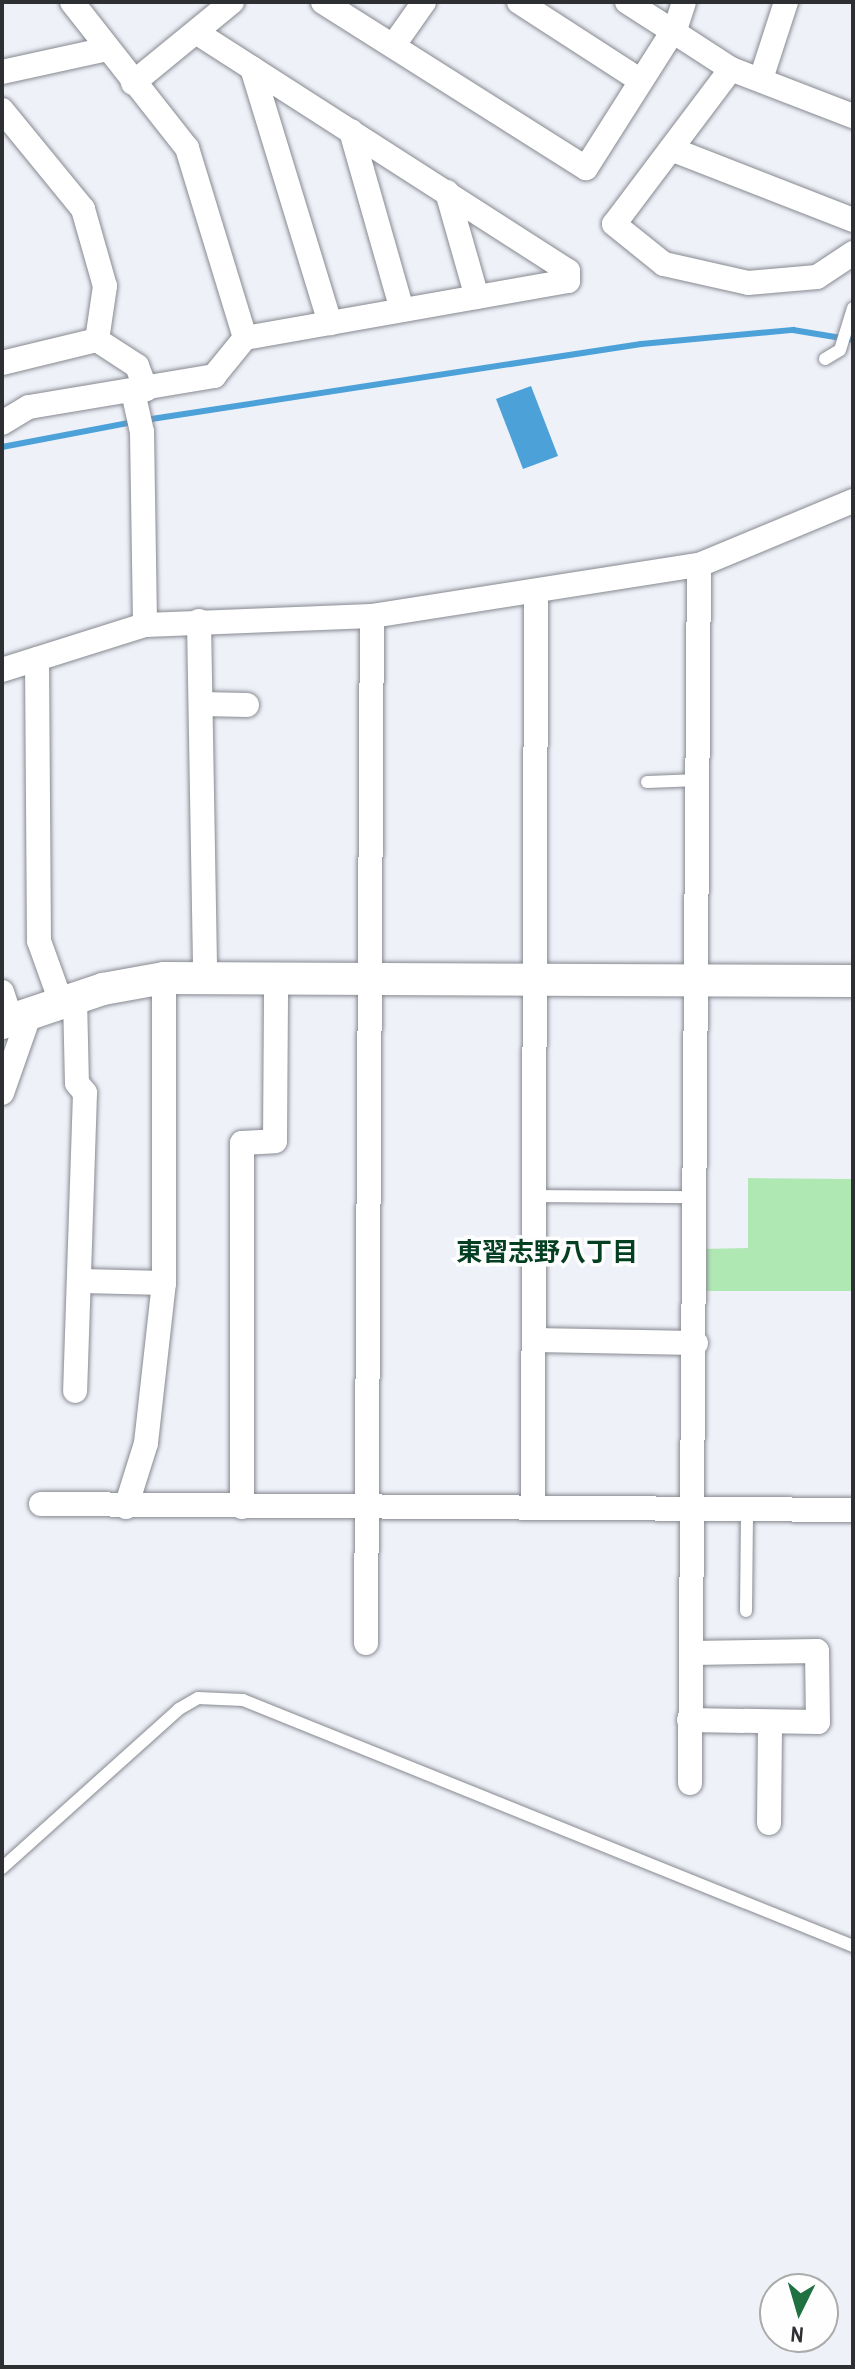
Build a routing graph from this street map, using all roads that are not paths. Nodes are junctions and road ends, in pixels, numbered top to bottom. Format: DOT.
graph roads {
  1 [pos="72,2"];
  2 [pos="232,2"];
  3 [pos="323,2"];
  4 [pos="424,2"];
  5 [pos="519,2"];
  6 [pos="627,2"];
  7 [pos="684,2"];
  8 [pos="786,2"];
  9 [pos="673,32"];
  10 [pos="197,33"];
  11 [pos="393,46"];
  12 [pos="103,50"];
  13 [pos="252,68"];
  14 [pos="731,69"];
  15 [pos="2,72"];
  16 [pos="761,79"];
  17 [pos="641,81"];
  18 [pos="133,83"];
  19 [pos="851,108"];
  20 [pos="2,110"];
  21 [pos="351,131"];
  22 [pos="671,149"];
  23 [pos="447,192"];
  24 [pos="853,220"];
  25 [pos="853,253"];
  26 [pos="477,297"];
  27 [pos="853,308"];
  28 [pos="402,310"];
  29 [pos="330,323"];
  30 [pos="245,338"];
  31 [pos="97,340"];
  32 [pos="825,359"];
  33 [pos="2,363"];
  34 [pos="140,406"];
  35 [pos="2,423"];
  36 [pos="853,501"];
  37 [pos="699,565"];
  38 [pos="536,593"];
  39 [pos="372,616"];
  40 [pos="199,621"];
  41 [pos="145,625"];
  42 [pos="37,659"];
  43 [pos="2,670"];
  44 [pos="201,704"];
  45 [pos="247,705"];
  46 [pos="699,780"];
  47 [pos="647,782"];
  48 [pos="164,978"];
  49 [pos="205,978"];
  50 [pos="276,978"];
  51 [pos="698,979"];
  52 [pos="370,980"];
  53 [pos="537,980"];
  54 [pos="853,981"];
  55 [pos="68,1000"];
  56 [pos="11,1012"];
  57 [pos="2,1093"];
  58 [pos="535,1196"];
  59 [pos="696,1197"];
  60 [pos="83,1281"];
  61 [pos="164,1283"];
  62 [pos="534,1340"];
  63 [pos="696,1343"];
  64 [pos="75,1391"];
  65 [pos="41,1504"];
  66 [pos="126,1507"];
  67 [pos="242,1507"];
  68 [pos="367,1507"];
  69 [pos="533,1508"];
  70 [pos="695,1509"];
  71 [pos="747,1509"];
  72 [pos="853,1510"];
  73 [pos="746,1611"];
  74 [pos="366,1643"];
  75 [pos="691,1653"];
  76 [pos="689,1720"];
  77 [pos="770,1724"];
  78 [pos="690,1783"];
  79 [pos="769,1823"];
  80 [pos="2,1868"];
  81 [pos="853,1946"];
  1 -- 12 [label="street"];
  2 -- 10 [label="street"];
  3 -- 11 [label="street"];
  4 -- 11 [label="street"];
  5 -- 17 [label="street"];
  6 -- 9 [label="street"];
  7 -- 9 [label="street"];
  8 -- 16 [label="street"];
  9 -- 14 [label="street"];
  9 -- 17 [label="street"];
  10 -- 13 [label="street"];
  10 -- 18 [label="street"];
  11 -- 17 [label="street"];
  12 -- 15 [label="street"];
  12 -- 18 [label="street"];
  13 -- 21 [label="street"];
  13 -- 29 [label="street"];
  14 -- 16 [label="street"];
  14 -- 22 [label="street"];
  16 -- 19 [label="street"];
  18 -- 30 [label="street"];
  20 -- 31 [label="street"];
  21 -- 23 [label="street"];
  21 -- 28 [label="street"];
  22 -- 24 [label="street"];
  22 -- 25 [label="street"];
  23 -- 26 [label="street"];
  23 -- 26 [label="street"];
  26 -- 28 [label="street"];
  27 -- 32 [label="lane"];
  28 -- 29 [label="street"];
  29 -- 30 [label="street"];
  30 -- 34 [label="street"];
  31 -- 33 [label="street"];
  31 -- 34 [label="street"];
  34 -- 35 [label="street"];
  34 -- 41 [label="street"];
  36 -- 37 [label="street"];
  37 -- 38 [label="street"];
  37 -- 46 [label="street"];
  38 -- 39 [label="street"];
  38 -- 53 [label="street"];
  39 -- 40 [label="street"];
  39 -- 52 [label="street"];
  40 -- 41 [label="street"];
  40 -- 44 [label="street"];
  41 -- 42 [label="street"];
  42 -- 43 [label="street"];
  42 -- 55 [label="street"];
  44 -- 45 [label="street"];
  44 -- 49 [label="street"];
  46 -- 47 [label="lane"];
  46 -- 51 [label="street"];
  48 -- 49 [label="street"];
  48 -- 55 [label="street"];
  48 -- 61 [label="street"];
  49 -- 50 [label="street"];
  50 -- 52 [label="street"];
  50 -- 67 [label="street"];
  51 -- 53 [label="street"];
  51 -- 54 [label="street"];
  51 -- 59 [label="street"];
  52 -- 53 [label="street"];
  52 -- 68 [label="street"];
  53 -- 58 [label="street"];
  55 -- 56 [label="street"];
  55 -- 60 [label="street"];
  56 -- 57 [label="street"];
  58 -- 59 [label="lane"];
  58 -- 62 [label="street"];
  59 -- 63 [label="street"];
  60 -- 61 [label="street"];
  60 -- 64 [label="street"];
  61 -- 66 [label="street"];
  62 -- 63 [label="street"];
  62 -- 69 [label="street"];
  63 -- 70 [label="street"];
  65 -- 66 [label="street"];
  66 -- 67 [label="street"];
  67 -- 68 [label="street"];
  68 -- 69 [label="street"];
  68 -- 74 [label="street"];
  69 -- 70 [label="street"];
  70 -- 71 [label="street"];
  70 -- 75 [label="street"];
  71 -- 72 [label="street"];
  71 -- 73 [label="lane"];
  75 -- 76 [label="street"];
  75 -- 77 [label="street"];
  76 -- 77 [label="street"];
  76 -- 78 [label="street"];
  77 -- 79 [label="street"];
  80 -- 81 [label="lane"];
}
